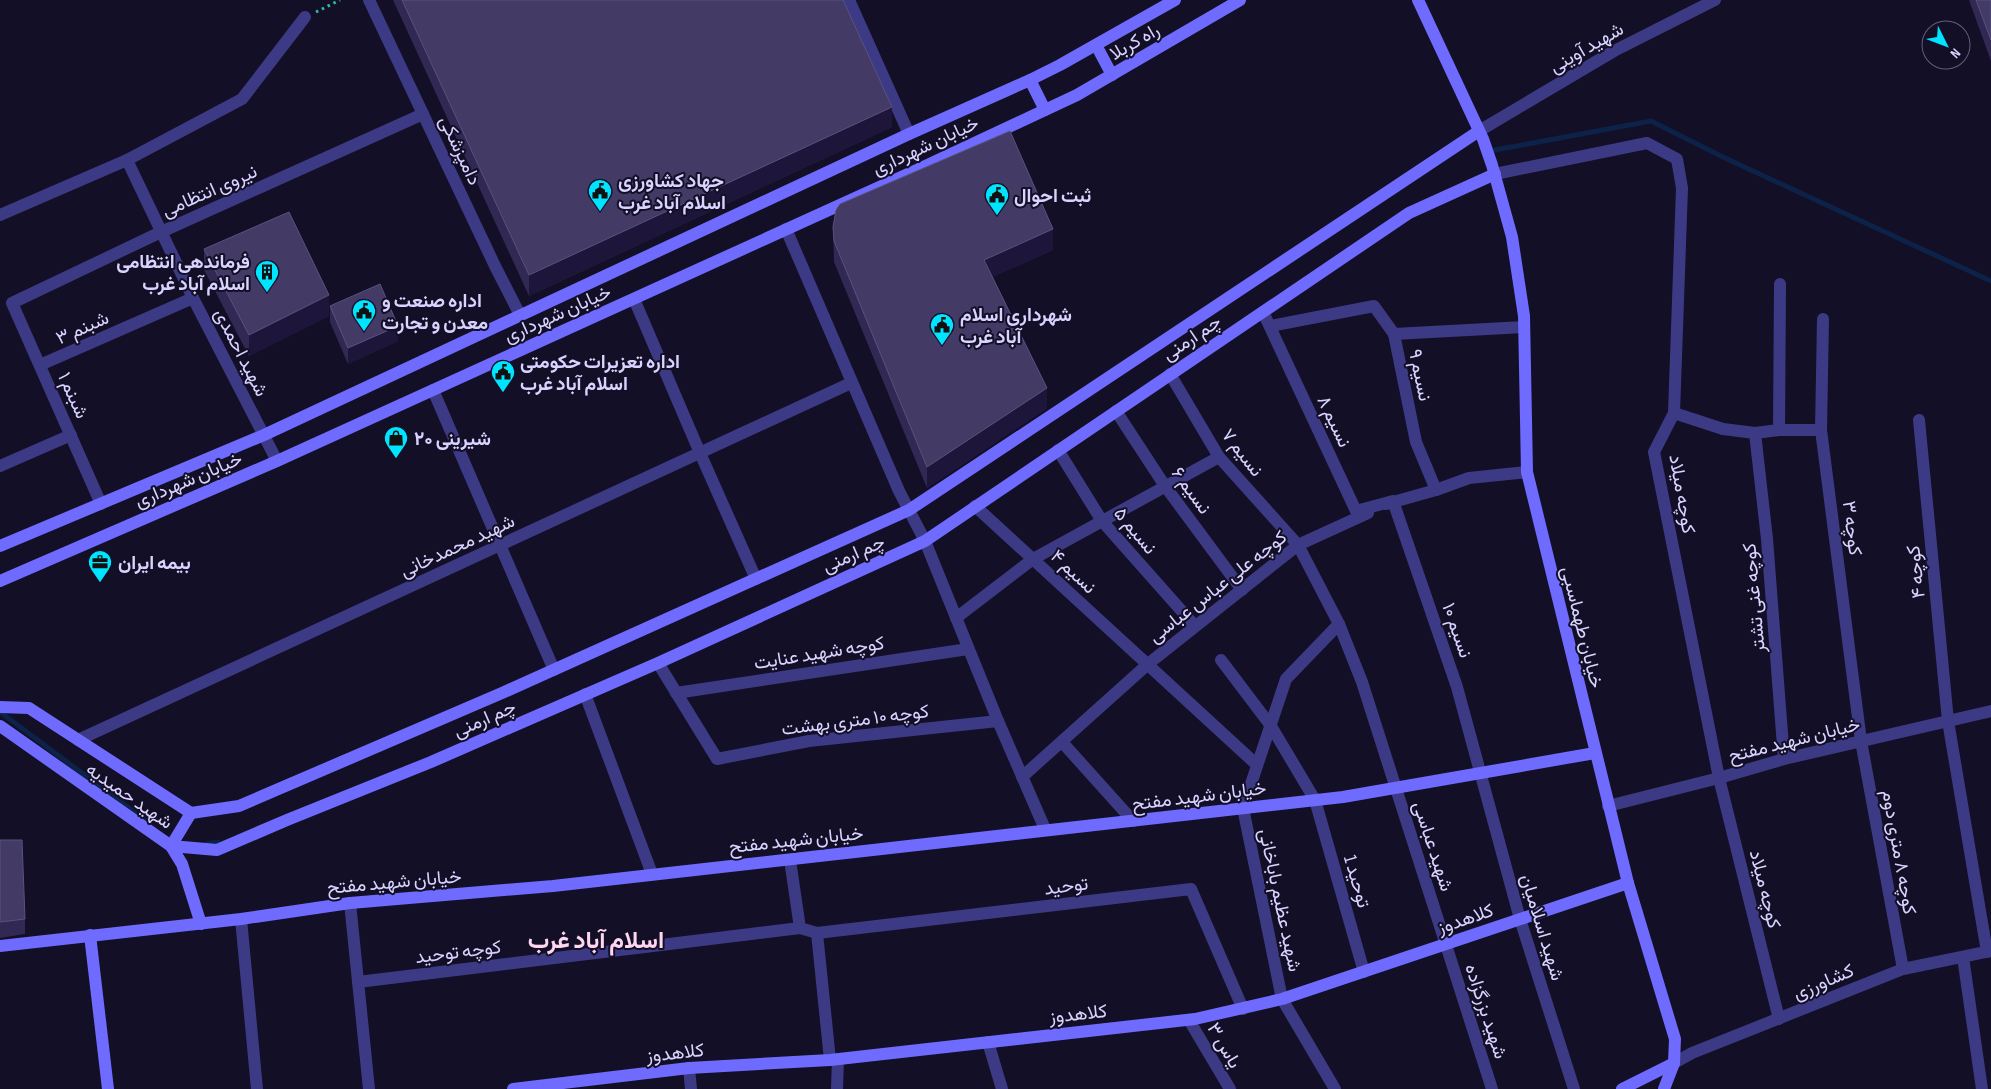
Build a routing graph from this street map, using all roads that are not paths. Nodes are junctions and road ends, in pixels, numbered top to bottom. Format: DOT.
graph roads {
  1 [pos="369,0"];
  2 [pos="849,0"];
  3 [pos="1175,0"];
  4 [pos="1240,0"];
  5 [pos="1418,0"];
  6 [pos="1715,0"];
  7 [pos="305,17"];
  8 [pos="1096,45"];
  9 [pos="1112,75"];
  10 [pos="1030,80"];
  11 [pos="1044,110"];
  12 [pos="423,114"];
  13 [pos="909,134"];
  14 [pos="1481,135"];
  15 [pos="127,160"];
  16 [pos="1493,170"];
  17 [pos="0,215"];
  18 [pos="786,229"];
  19 [pos="161,232"];
  20 [pos="1780,284"];
  21 [pos="193,298"];
  22 [pos="634,299"];
  23 [pos="12,303"];
  24 [pos="1262,312"];
  25 [pos="520,315"];
  26 [pos="1823,319"];
  27 [pos="1270,326"];
  28 [pos="1524,327"];
  29 [pos="1394,334"];
  30 [pos="40,366"];
  31 [pos="1170,374"];
  32 [pos="851,383"];
  33 [pos="433,390"];
  34 [pos="1116,411"];
  35 [pos="1674,413"];
  36 [pos="1919,420"];
  37 [pos="1778,430"];
  38 [pos="1821,430"];
  39 [pos="1754,433"];
  40 [pos="71,435"];
  41 [pos="264,435"];
  42 [pos="1058,450"];
  43 [pos="700,453"];
  44 [pos="1219,457"];
  45 [pos="277,461"];
  46 [pos="0,466"];
  47 [pos="1527,472"];
  48 [pos="1165,486"];
  49 [pos="1436,490"];
  50 [pos="1393,501"];
  51 [pos="100,504"];
  52 [pos="975,506"];
  53 [pos="909,510"];
  54 [pos="1102,521"];
  55 [pos="925,541"];
  56 [pos="500,545"];
  57 [pos="0,546"];
  58 [pos="1298,546"];
  59 [pos="1033,559"];
  60 [pos="756,579"];
  61 [pos="0,581"];
  62 [pos="1242,590"];
  63 [pos="956,618"];
  64 [pos="1338,624"];
  65 [pos="1195,626"];
  66 [pos="968,649"];
  67 [pos="1221,660"];
  68 [pos="658,663"];
  69 [pos="1148,664"];
  70 [pos="554,670"];
  71 [pos="676,693"];
  72 [pos="585,694"];
  73 [pos="0,707"];
  74 [pos="1991,711"];
  75 [pos="998,721"];
  76 [pos="1948,721"];
  77 [pos="0,726"];
  78 [pos="1270,726"];
  79 [pos="78,740"];
  80 [pos="1861,741"];
  81 [pos="1062,742"];
  82 [pos="1595,753"];
  83 [pos="1784,759"];
  84 [pos="1258,765"];
  85 [pos="1480,774"];
  86 [pos="1022,777"];
  87 [pos="1719,778"];
  88 [pos="1395,788"];
  89 [pos="1315,800"];
  90 [pos="1608,806"];
  91 [pos="1243,808"];
  92 [pos="191,813"];
  93 [pos="1133,821"];
  94 [pos="1045,830"];
  95 [pos="171,846"];
  96 [pos="790,860"];
  97 [pos="652,874"];
  98 [pos="1628,882"];
  99 [pos="350,903"];
  100 [pos="242,919"];
  101 [pos="1520,919"];
  102 [pos="201,924"];
  103 [pos="800,928"];
  104 [pos="817,933"];
  105 [pos="90,936"];
  106 [pos="1446,945"];
  107 [pos="0,946"];
  108 [pos="1989,952"];
  109 [pos="1963,957"];
  110 [pos="1903,969"];
  111 [pos="1364,972"];
  112 [pos="358,982"];
  113 [pos="1282,999"];
  114 [pos="1243,1009"];
  115 [pos="1778,1019"];
  116 [pos="1189,1020"];
  117 [pos="988,1042"];
  118 [pos="834,1059"];
  119 [pos="1674,1063"];
  120 [pos="689,1068"];
  121 [pos="1991,1088"];
  122 [pos="108,1089"];
  123 [pos="257,1089"];
  124 [pos="369,1089"];
  125 [pos="513,1089"];
  126 [pos="691,1089"];
  127 [pos="837,1089"];
  128 [pos="1002,1089"];
  129 [pos="1230,1089"];
  130 [pos="1335,1089"];
  131 [pos="1492,1089"];
  132 [pos="1574,1089"];
  133 [pos="1622,1089"];
  134 [pos="1664,1089"];
  135 [pos="1982,1089"];
  136 [pos="1986,1089"];
  1 -- 12 [label="street, دامپزشکی"];
  2 -- 13 [label="street"];
  3 -- 8 [label="street, راه کربلا"];
  4 -- 9 [label="street, راه کربلا"];
  5 -- 14 [label="street, خیابان طهماسبی"];
  6 -- 14 [label="street, شهید آوینی"];
  7 -- 15 [label="street"];
  8 -- 9 [label="street"];
  8 -- 10 [label="street, راه کربلا"];
  9 -- 11 [label="street, راه کربلا"];
  10 -- 11 [label="street"];
  10 -- 13 [label="street, خیابان شهرداری"];
  11 -- 18 [label="street, خیابان شهرداری"];
  12 -- 19 [label="street, نیروی انتظامی"];
  12 -- 25 [label="street, دامپزشکی"];
  13 -- 25 [label="street, خیابان شهرداری"];
  14 -- 16 [label="street, خیابان طهماسبی"];
  14 -- 53 [label="street, چم ارمنی"];
  15 -- 17 [label="street"];
  15 -- 19 [label="street, شهید احمدی"];
  16 -- 24 [label="street, چم ارمنی"];
  16 -- 28 [label="street, خیابان طهماسبی"];
  16 -- 35 [label="street, کوچه میلاد"];
  18 -- 22 [label="street, خیابان شهرداری"];
  18 -- 32 [label="street"];
  19 -- 21 [label="street, شهید احمدی"];
  19 -- 23 [label="street, نیروی انتظامی"];
  20 -- 37 [label="street"];
  21 -- 30 [label="street, شبنم ۳"];
  21 -- 41 [label="street, شهید احمدی"];
  22 -- 33 [label="street, خیابان شهرداری"];
  22 -- 43 [label="street"];
  23 -- 30 [label="street, شبنم ۱"];
  24 -- 27 [label="street, نسیم ۸"];
  24 -- 31 [label="street, چم ارمنی"];
  25 -- 41 [label="street, خیابان شهرداری"];
  26 -- 38 [label="street, کوچه ۳"];
  27 -- 29 [label="street"];
  27 -- 50 [label="street, نسیم ۸"];
  28 -- 29 [label="street, نسیم ۹"];
  28 -- 47 [label="street, خیابان طهماسبی"];
  29 -- 49 [label="street, نسیم ۹"];
  30 -- 40 [label="street, شبنم ۱"];
  31 -- 34 [label="street, چم ارمنی"];
  31 -- 44 [label="street, نسیم ۷"];
  32 -- 43 [label="street, شهید محمدخانی"];
  32 -- 53 [label="street"];
  33 -- 45 [label="street, خیابان شهرداری"];
  33 -- 56 [label="street"];
  34 -- 42 [label="street, چم ارمنی"];
  34 -- 48 [label="street, نسیم ۶"];
  35 -- 39 [label="street"];
  35 -- 87 [label="street, کوچه میلاد"];
  36 -- 76 [label="street, کوچه ۴"];
  37 -- 38 [label="street"];
  37 -- 39 [label="street"];
  38 -- 80 [label="street, کوچه ۳"];
  39 -- 83 [label="street, کوچه غنی تشتر"];
  40 -- 46 [label="street"];
  40 -- 51 [label="street, شبنم ۱"];
  41 -- 45 [label="street, شهید احمدی"];
  41 -- 51 [label="street, خیابان شهرداری"];
  42 -- 52 [label="street, چم ارمنی"];
  42 -- 54 [label="street, نسیم ۵"];
  43 -- 56 [label="street, شهید محمدخانی"];
  43 -- 60 [label="street"];
  44 -- 48 [label="street"];
  44 -- 58 [label="street, نسیم ۷"];
  45 -- 61 [label="street, خیابان شهرداری"];
  47 -- 49 [label="street, کوچه علی عباس عباسی"];
  47 -- 82 [label="street, خیابان طهماسبی"];
  48 -- 54 [label="street"];
  48 -- 62 [label="street, نسیم ۶"];
  49 -- 50 [label="street, کوچه علی عباس عباسی"];
  50 -- 58 [label="street, کوچه علی عباس عباسی"];
  50 -- 85 [label="street, نسیم ۱۰"];
  51 -- 57 [label="street, خیابان شهرداری"];
  52 -- 55 [label="street, چم ارمنی"];
  52 -- 59 [label="street, نسیم ۴"];
  53 -- 55 [label="street"];
  53 -- 60 [label="street, چم ارمنی"];
  54 -- 59 [label="street"];
  54 -- 65 [label="street, نسیم ۵"];
  55 -- 63 [label="street"];
  55 -- 68 [label="street, چم ارمنی"];
  56 -- 70 [label="street"];
  56 -- 79 [label="street, شهید محمدخانی"];
  58 -- 62 [label="street, کوچه علی عباس عباسی"];
  58 -- 64 [label="street, نسیم ۷"];
  59 -- 63 [label="street"];
  59 -- 69 [label="street, نسیم ۴"];
  60 -- 70 [label="street, چم ارمنی"];
  62 -- 65 [label="street, کوچه علی عباس عباسی"];
  63 -- 66 [label="street"];
  64 -- 78 [label="street"];
  64 -- 88 [label="street, شهید عباسی"];
  65 -- 69 [label="street, کوچه علی عباس عباسی"];
  66 -- 71 [label="street, کوچه شهید عنایت"];
  66 -- 75 [label="street"];
  67 -- 78 [label="street, توحید 1"];
  68 -- 71 [label="street"];
  68 -- 72 [label="street, چم ارمنی"];
  69 -- 81 [label="street, کوچه علی عباس عباسی"];
  69 -- 84 [label="street, نسیم ۴"];
  70 -- 92 [label="street, چم ارمنی"];
  71 -- 75 [label="street, کوچه ۱۰ متری بهشت"];
  72 -- 95 [label="street, چم ارمنی"];
  72 -- 97 [label="street"];
  73 -- 79 [label="street, شهید حمیدیه"];
  74 -- 76 [label="street, خیابان شهید مفتح"];
  75 -- 86 [label="street"];
  76 -- 80 [label="street, خیابان شهید مفتح"];
  76 -- 108 [label="street, کوچه ۴"];
  77 -- 95 [label="street, شهید حمیدیه"];
  78 -- 84 [label="street"];
  78 -- 89 [label="street, توحید 1"];
  79 -- 92 [label="street, شهید حمیدیه"];
  80 -- 83 [label="street, خیابان شهید مفتح"];
  80 -- 110 [label="street, کوچه ۸ متری دوم"];
  81 -- 86 [label="street, کوچه علی عباس عباسی"];
  81 -- 93 [label="street"];
  82 -- 85 [label="street, خیابان شهید مفتح"];
  82 -- 90 [label="street, خیابان طهماسبی"];
  83 -- 87 [label="street, خیابان شهید مفتح"];
  84 -- 91 [label="street"];
  85 -- 88 [label="street, خیابان شهید مفتح"];
  85 -- 101 [label="street, شهید اسلامیان"];
  86 -- 94 [label="street"];
  87 -- 90 [label="street, خیابان شهید مفتح"];
  87 -- 115 [label="street, کوچه میلاد"];
  88 -- 89 [label="street, خیابان شهید مفتح"];
  88 -- 106 [label="street, شهید عباسی"];
  89 -- 91 [label="street, خیابان شهید مفتح"];
  89 -- 111 [label="street, توحید 1"];
  90 -- 98 [label="street, خیابان طهماسبی"];
  91 -- 93 [label="street, خیابان شهید مفتح"];
  91 -- 113 [label="street, شهید عظیم باباخانی"];
  92 -- 95 [label="street"];
  93 -- 94 [label="street, خیابان شهید مفتح"];
  94 -- 96 [label="street, خیابان شهید مفتح"];
  95 -- 102 [label="street, شهید حمیدیه"];
  96 -- 97 [label="street, خیابان شهید مفتح"];
  96 -- 103 [label="street"];
  97 -- 99 [label="street, خیابان شهید مفتح"];
  98 -- 101 [label="street, کلاهدوز"];
  98 -- 119 [label="street, خیابان طهماسبی"];
  99 -- 100 [label="street, خیابان شهید مفتح"];
  99 -- 112 [label="street"];
  100 -- 102 [label="street, خیابان شهید مفتح"];
  100 -- 123 [label="street"];
  101 -- 106 [label="street, کلاهدوز"];
  101 -- 132 [label="street, شهید اسلامیان"];
  102 -- 105 [label="street, خیابان شهید مفتح"];
  103 -- 104 [label="street"];
  103 -- 112 [label="street, کوچه توحید"];
  104 -- 114 [label="street, توحید"];
  104 -- 118 [label="street"];
  105 -- 107 [label="street, خیابان شهید مفتح"];
  105 -- 122 [label="street"];
  106 -- 111 [label="street, کلاهدوز"];
  106 -- 131 [label="street, شهید بزرگزاده"];
  108 -- 109 [label="street, کشاورزی"];
  109 -- 110 [label="street, کشاورزی"];
  109 -- 135 [label="street"];
  110 -- 115 [label="street, کشاورزی"];
  111 -- 113 [label="street, کلاهدوز"];
  112 -- 124 [label="street"];
  113 -- 114 [label="street, کلاهدوز"];
  113 -- 130 [label="street, شهید عظیم باباخانی"];
  114 -- 116 [label="street, کلاهدوز"];
  115 -- 119 [label="street, کشاورزی"];
  116 -- 117 [label="street, کلاهدوز"];
  116 -- 129 [label="street, یاس ۳"];
  117 -- 118 [label="street, کلاهدوز"];
  117 -- 128 [label="street"];
  118 -- 120 [label="street, کلاهدوز"];
  118 -- 127 [label="street"];
  119 -- 133 [label="street"];
  119 -- 134 [label="street, خیابان طهماسبی"];
  120 -- 125 [label="street, کلاهدوز"];
  120 -- 126 [label="street"];
  121 -- 136 [label="street"];
}
